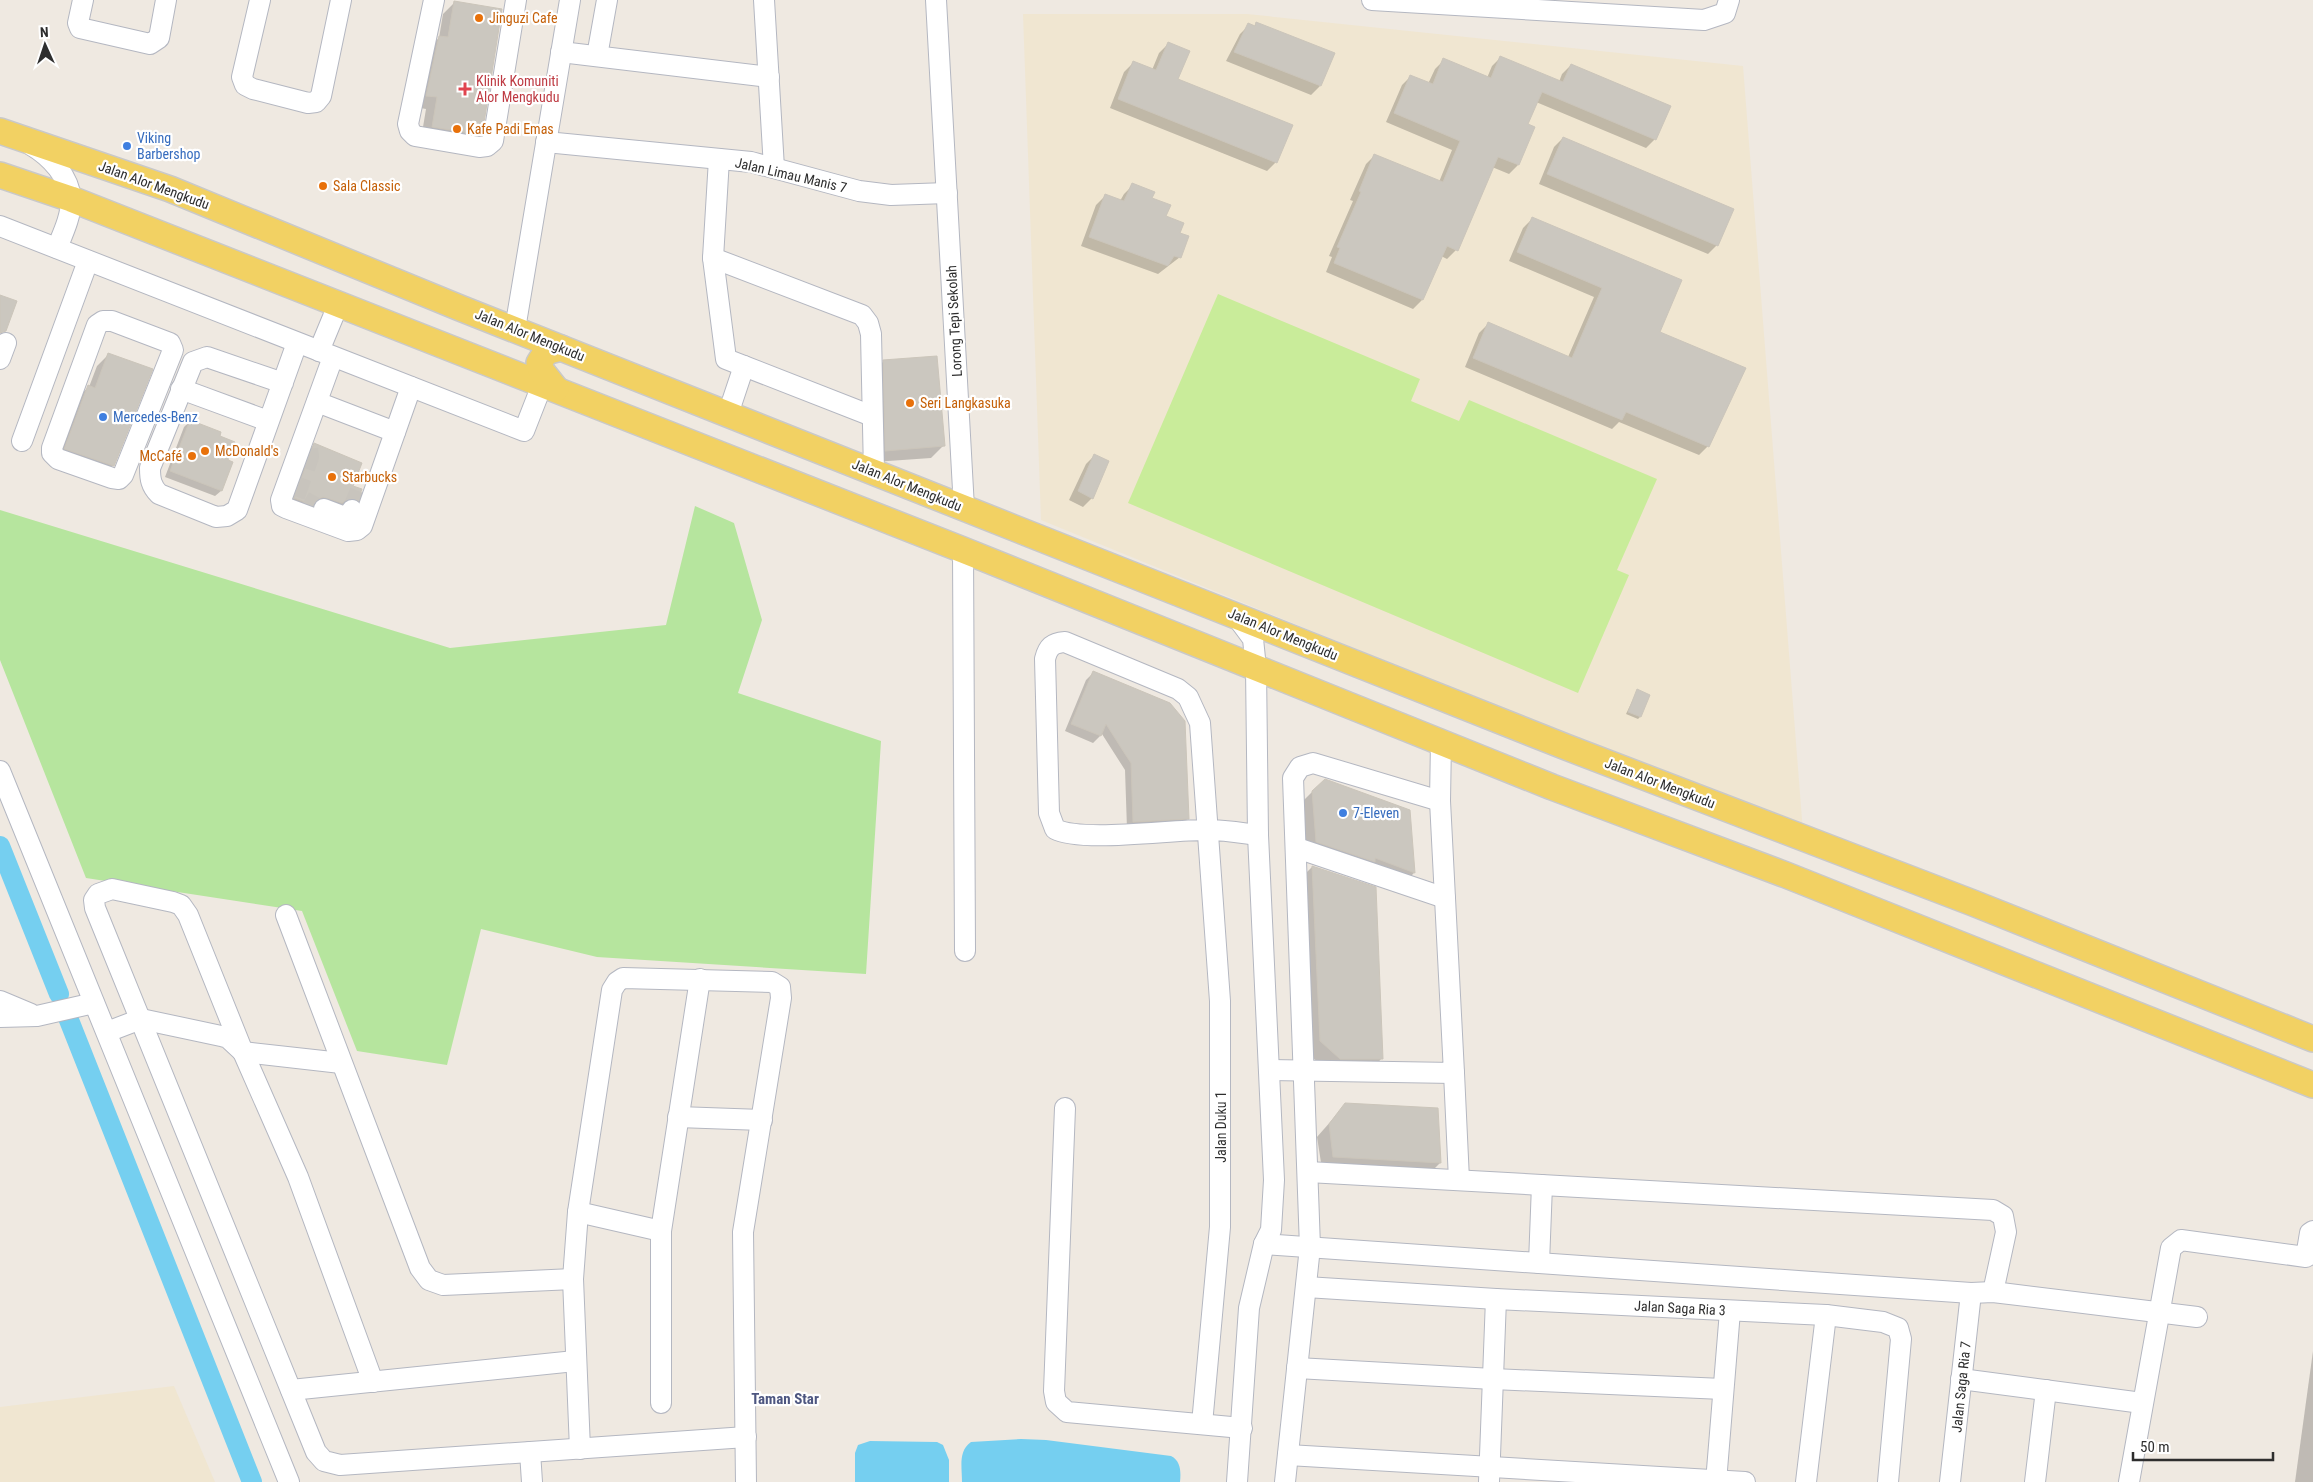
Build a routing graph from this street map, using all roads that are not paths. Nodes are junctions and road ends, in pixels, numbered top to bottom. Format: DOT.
graph roads {
  1 [pos="83,0"];
  2 [pos="166,0"];
  3 [pos="260,0"];
  4 [pos="341,0"];
  5 [pos="434,0"];
  6 [pos="516,0"];
  7 [pos="570,0"];
  8 [pos="607,0"];
  9 [pos="764,0"];
  10 [pos="936,0"];
  11 [pos="1372,0"];
  12 [pos="1729,0"];
  13 [pos="1427,2"];
  14 [pos="561,52"];
  15 [pos="597,56"];
  16 [pos="769,77"];
  17 [pos="6,133"];
  18 [pos="546,142"];
  19 [pos="719,159"];
  20 [pos="774,168"];
  21 [pos="0,175"];
  22 [pos="947,194"];
  23 [pos="71,199"];
  24 [pos="0,226"];
  25 [pos="56,248"];
  26 [pos="713,258"];
  27 [pos="88,262"];
  28 [pos="338,305"];
  29 [pos="66,324"];
  30 [pos="514,329"];
  31 [pos="94,334"];
  32 [pos="297,342"];
  33 [pos="561,348"];
  34 [pos="326,354"];
  35 [pos="735,363"];
  36 [pos="283,383"];
  37 [pos="411,387"];
  38 [pos="549,387"];
  39 [pos="179,393"];
  40 [pos="316,402"];
  41 [pos="728,414"];
  42 [pos="872,416"];
  43 [pos="267,426"];
  44 [pos="393,436"];
  45 [pos="22,441"];
  46 [pos="874,472"];
  47 [pos="360,488"];
  48 [pos="316,506"];
  49 [pos="964,508"];
  50 [pos="352,510"];
  51 [pos="963,550"];
  52 [pos="1236,616"];
  53 [pos="1256,668"];
  54 [pos="1441,741"];
  55 [pos="0,771"];
  56 [pos="1440,801"];
  57 [pos="1208,830"];
  58 [pos="1258,835"];
  59 [pos="1297,848"];
  60 [pos="1445,898"];
  61 [pos="286,915"];
  62 [pos="965,951"];
  63 [pos="700,979"];
  64 [pos="0,1002"];
  65 [pos="94,1003"];
  66 [pos="37,1016"];
  67 [pos="0,1018"];
  68 [pos="141,1019"];
  69 [pos="107,1032"];
  70 [pos="2313,1038"];
  71 [pos="243,1052"];
  72 [pos="341,1063"];
  73 [pos="1269,1070"];
  74 [pos="1304,1070"];
  75 [pos="1454,1073"];
  76 [pos="2313,1085"];
  77 [pos="1065,1108"];
  78 [pos="678,1117"];
  79 [pos="762,1120"];
  80 [pos="1308,1172"];
  81 [pos="1459,1180"];
  82 [pos="1542,1185"];
  83 [pos="578,1212"];
  84 [pos="661,1231"];
  85 [pos="2313,1231"];
  86 [pos="1264,1244"];
  87 [pos="1310,1247"];
  88 [pos="1539,1263"];
  89 [pos="573,1280"];
  90 [pos="1306,1287"];
  91 [pos="1971,1292"];
  92 [pos="1993,1292"];
  93 [pos="1496,1299"];
  94 [pos="1730,1311"];
  95 [pos="2158,1313"];
  96 [pos="1826,1315"];
  97 [pos="2197,1317"];
  98 [pos="575,1361"];
  99 [pos="1297,1368"];
  100 [pos="1961,1379"];
  101 [pos="1493,1380"];
  102 [pos="374,1382"];
  103 [pos="1723,1389"];
  104 [pos="291,1390"];
  105 [pos="2046,1390"];
  106 [pos="661,1402"];
  107 [pos="2142,1403"];
  108 [pos="1202,1424"];
  109 [pos="1242,1428"];
  110 [pos="746,1437"];
  111 [pos="580,1449"];
  112 [pos="530,1452"];
  113 [pos="1288,1455"];
  114 [pos="1489,1474"];
  115 [pos="1716,1481"];
  116 [pos="289,1482"];
  117 [pos="532,1482"];
  118 [pos="746,1482"];
  119 [pos="1237,1482"];
  120 [pos="1286,1482"];
  121 [pos="1745,1482"];
  122 [pos="1806,1482"];
  123 [pos="1888,1482"];
  124 [pos="1950,1482"];
  125 [pos="2035,1482"];
  126 [pos="2129,1482"];
  1 -- 2 [label="street"];
  3 -- 4 [label="street"];
  5 -- 6 [label="street"];
  7 -- 14 [label="street"];
  8 -- 15 [label="street"];
  9 -- 16 [label="street"];
  10 -- 22 [label="street, Lorong Tepi Sekolah"];
  11 -- 13 [label="street"];
  12 -- 13 [label="street"];
  14 -- 15 [label="street"];
  14 -- 18 [label="street"];
  15 -- 16 [label="street"];
  16 -- 20 [label="street"];
  17 -- 23 [label="street"];
  17 -- 30 [label="main road, Jalan Alor Mengkudu"];
  18 -- 19 [label="street, Jalan Limau Manis 7"];
  18 -- 30 [label="street"];
  19 -- 20 [label="street, Jalan Limau Manis 7"];
  19 -- 26 [label="street"];
  20 -- 22 [label="street, Jalan Limau Manis 7"];
  21 -- 23 [label="main road"];
  22 -- 49 [label="street, Lorong Tepi Sekolah"];
  23 -- 25 [label="street"];
  23 -- 28 [label="main road"];
  24 -- 25 [label="street"];
  25 -- 27 [label="street"];
  26 -- 35 [label="street"];
  26 -- 42 [label="street"];
  27 -- 29 [label="street"];
  27 -- 32 [label="street"];
  28 -- 34 [label="street"];
  28 -- 38 [label="main road"];
  29 -- 31 [label="street"];
  29 -- 45 [label="street"];
  30 -- 33 [label="main road, Jalan Alor Mengkudu"];
  31 -- 31 [label="street"];
  32 -- 34 [label="street"];
  32 -- 36 [label="street"];
  33 -- 38 [label="main road"];
  33 -- 41 [label="main road, Jalan Alor Mengkudu"];
  34 -- 37 [label="street"];
  34 -- 40 [label="street"];
  35 -- 41 [label="street"];
  35 -- 42 [label="street"];
  36 -- 39 [label="street"];
  36 -- 43 [label="street"];
  37 -- 38 [label="street"];
  37 -- 44 [label="street"];
  38 -- 51 [label="main road"];
  39 -- 43 [label="street"];
  39 -- 43 [label="street"];
  40 -- 44 [label="street"];
  40 -- 44 [label="street"];
  41 -- 46 [label="main road, Jalan Alor Mengkudu"];
  42 -- 46 [label="street"];
  44 -- 47 [label="street"];
  46 -- 49 [label="main road, Jalan Alor Mengkudu"];
  48 -- 50 [label="street"];
  49 -- 52 [label="main road, Jalan Alor Mengkudu"];
  51 -- 53 [label="main road"];
  51 -- 62 [label="street"];
  52 -- 53 [label="street"];
  52 -- 70 [label="main road, Jalan Alor Mengkudu"];
  53 -- 54 [label="main road"];
  53 -- 58 [label="street"];
  54 -- 56 [label="street"];
  54 -- 76 [label="main road"];
  55 -- 65 [label="street"];
  56 -- 59 [label="street"];
  56 -- 60 [label="street"];
  57 -- 57 [label="street, Jalan Duku 1"];
  57 -- 58 [label="street"];
  57 -- 108 [label="street, Jalan Duku 1"];
  58 -- 73 [label="street"];
  59 -- 60 [label="street"];
  59 -- 74 [label="street"];
  60 -- 75 [label="street"];
  61 -- 72 [label="street"];
  63 -- 78 [label="street"];
  63 -- 79 [label="street"];
  63 -- 83 [label="street"];
  64 -- 66 [label="street"];
  65 -- 66 [label="street"];
  65 -- 69 [label="street"];
  66 -- 67 [label="street"];
  68 -- 69 [label="street"];
  68 -- 71 [label="street"];
  68 -- 71 [label="street"];
  68 -- 104 [label="street"];
  69 -- 116 [label="street"];
  71 -- 72 [label="street"];
  71 -- 102 [label="street"];
  72 -- 89 [label="street"];
  73 -- 74 [label="street"];
  73 -- 86 [label="street"];
  74 -- 75 [label="street"];
  74 -- 80 [label="street"];
  75 -- 81 [label="street"];
  77 -- 108 [label="street"];
  78 -- 79 [label="street"];
  78 -- 84 [label="street"];
  79 -- 110 [label="street"];
  80 -- 81 [label="street"];
  80 -- 87 [label="street"];
  81 -- 82 [label="street"];
  82 -- 88 [label="street"];
  82 -- 92 [label="street"];
  83 -- 84 [label="street"];
  83 -- 89 [label="street"];
  84 -- 106 [label="street"];
  85 -- 95 [label="street"];
  86 -- 87 [label="street"];
  86 -- 109 [label="street"];
  87 -- 88 [label="street"];
  87 -- 90 [label="street"];
  88 -- 91 [label="street"];
  89 -- 98 [label="street"];
  90 -- 93 [label="street, Jalan Saga Ria 3"];
  90 -- 99 [label="street"];
  91 -- 92 [label="street"];
  91 -- 100 [label="street, Jalan Saga Ria 7"];
  92 -- 95 [label="street"];
  93 -- 94 [label="street, Jalan Saga Ria 3"];
  93 -- 101 [label="street"];
  94 -- 96 [label="street, Jalan Saga Ria 3"];
  94 -- 103 [label="street"];
  95 -- 97 [label="street"];
  95 -- 107 [label="street"];
  96 -- 122 [label="street"];
  96 -- 123 [label="street, Jalan Saga Ria 3"];
  98 -- 102 [label="street"];
  98 -- 111 [label="street"];
  99 -- 101 [label="street"];
  99 -- 113 [label="street"];
  100 -- 105 [label="street"];
  100 -- 124 [label="street, Jalan Saga Ria 7"];
  101 -- 103 [label="street"];
  101 -- 114 [label="street"];
  102 -- 104 [label="street"];
  103 -- 115 [label="street"];
  104 -- 112 [label="street"];
  105 -- 107 [label="street"];
  105 -- 125 [label="street"];
  107 -- 126 [label="street"];
  108 -- 109 [label="street"];
  109 -- 119 [label="street"];
  110 -- 111 [label="street"];
  110 -- 118 [label="street"];
  111 -- 112 [label="street"];
  112 -- 117 [label="street"];
  113 -- 114 [label="street"];
  113 -- 120 [label="street"];
  114 -- 115 [label="street"];
  115 -- 121 [label="street"];
}
